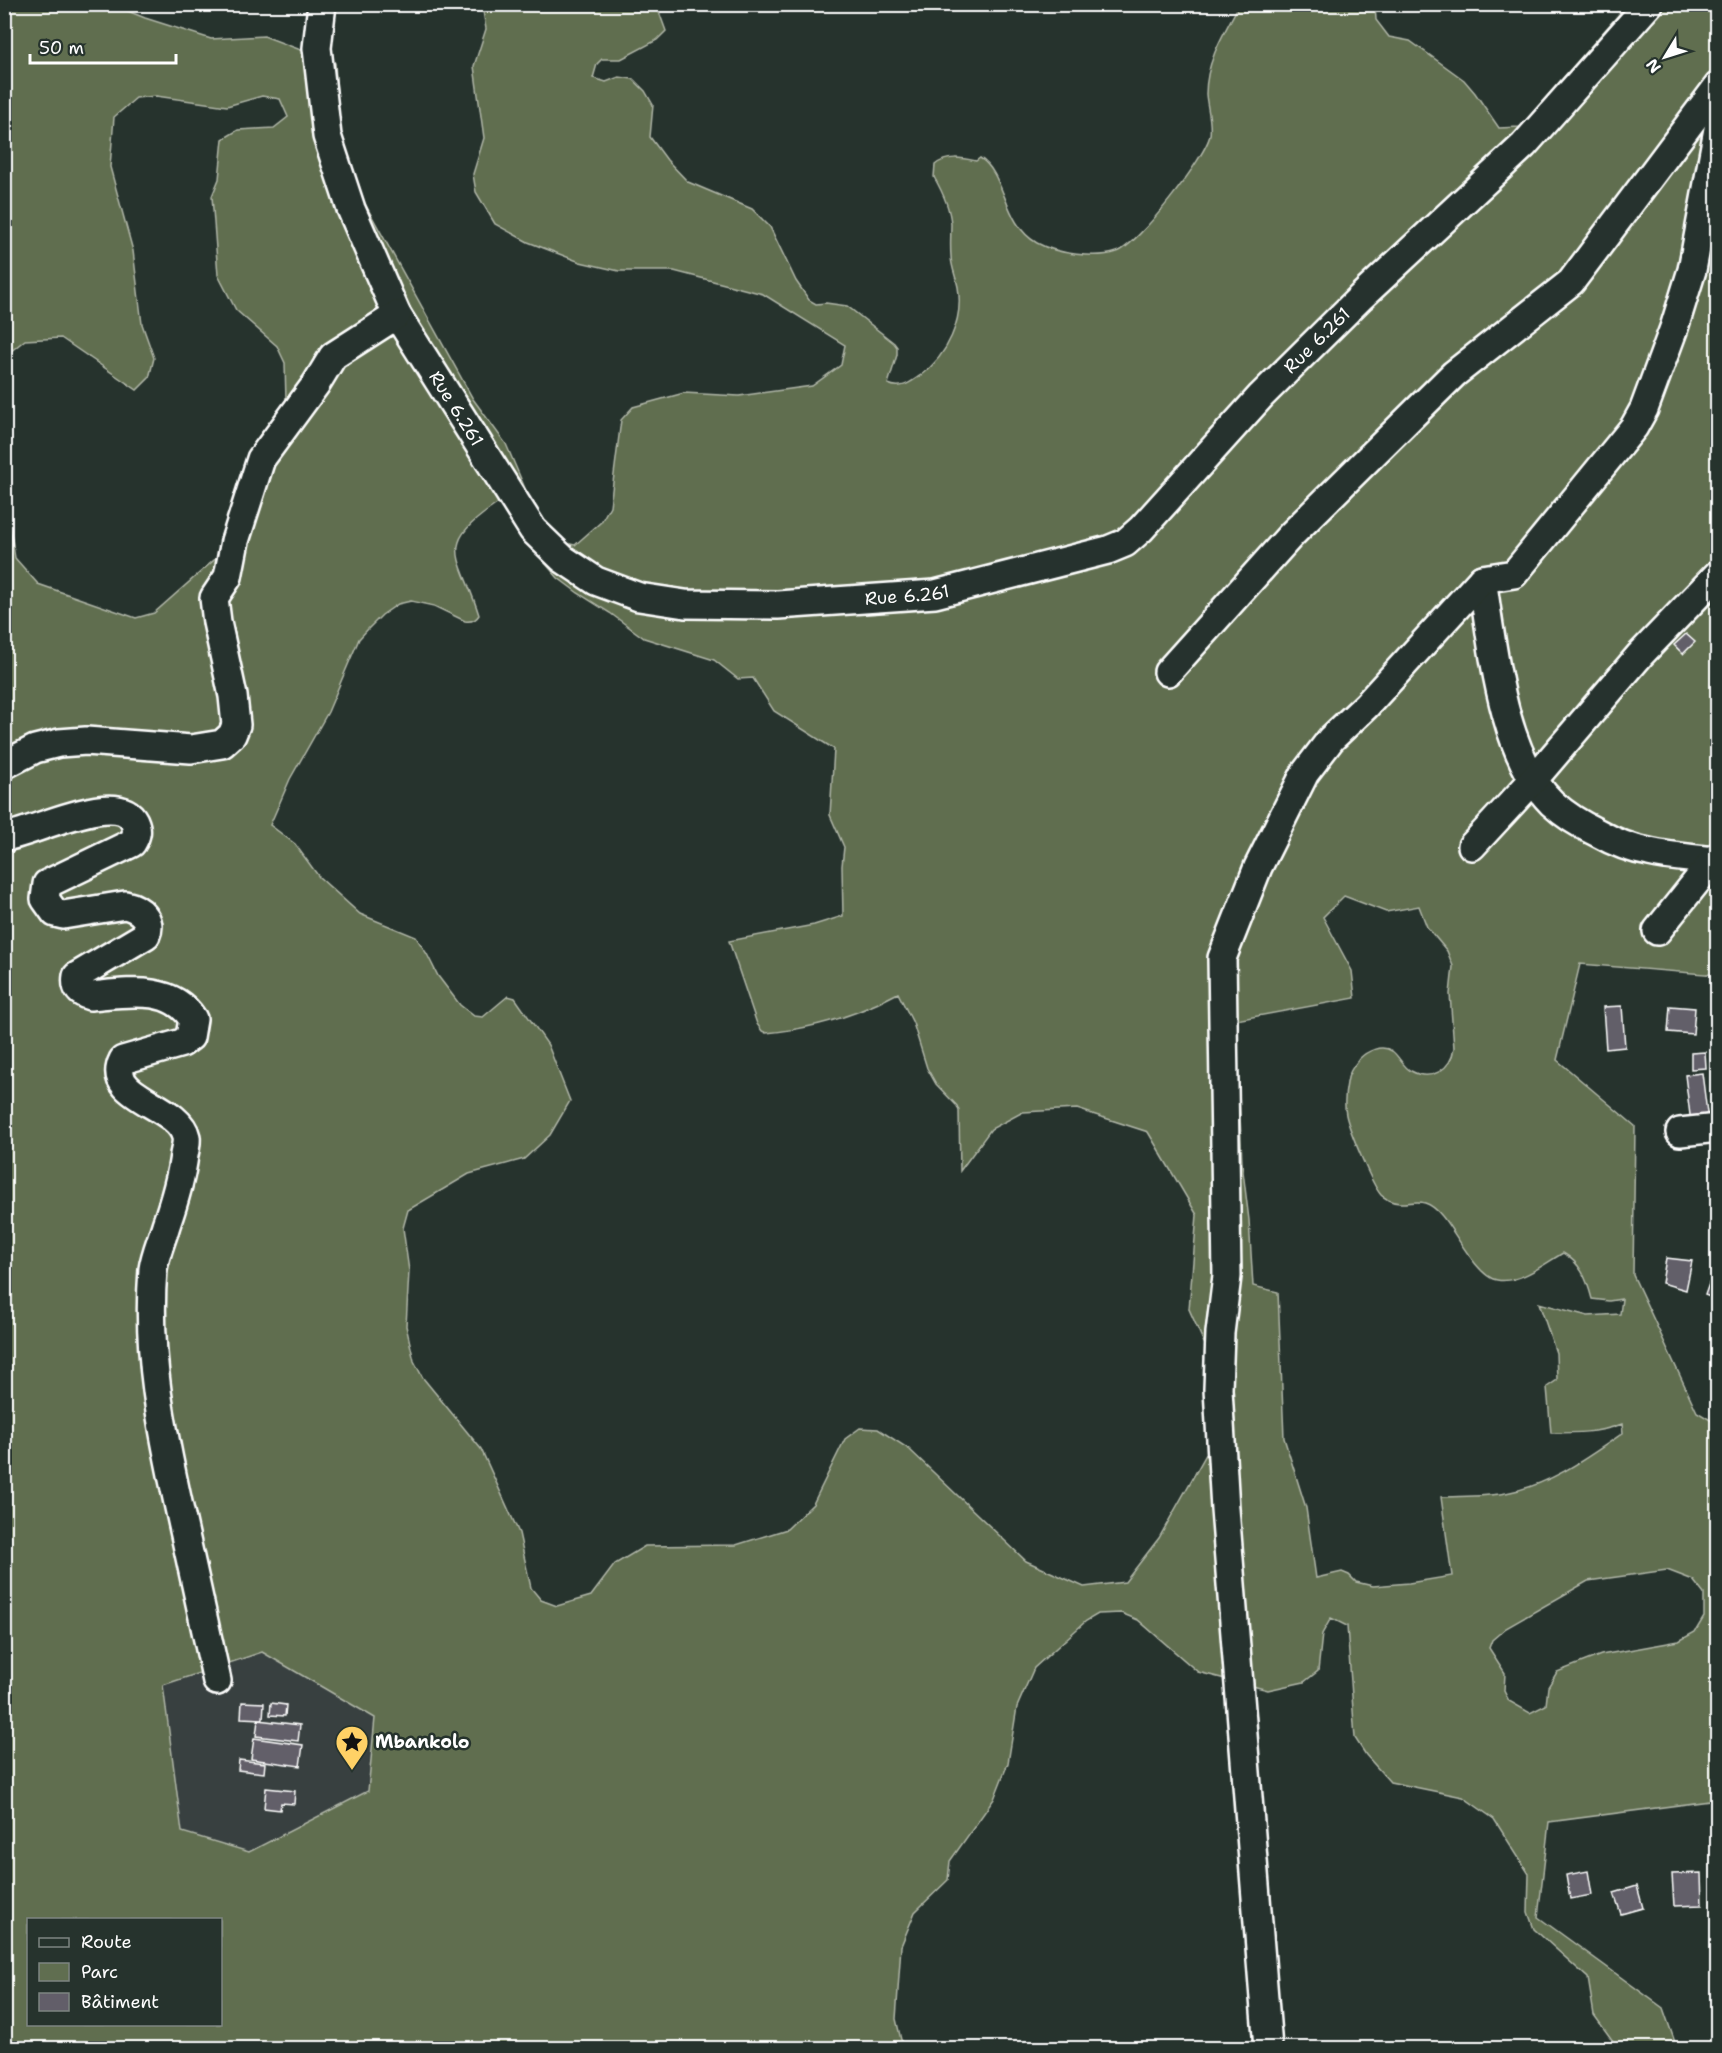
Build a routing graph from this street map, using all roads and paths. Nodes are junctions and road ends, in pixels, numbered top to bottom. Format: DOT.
graph roads {
  1 [pos="322,4"];
  2 [pos="1649,4"];
  3 [pos="1718,86"];
  4 [pos="1718,129"];
  5 [pos="398,315"];
  6 [pos="1718,574"];
  7 [pos="1482,579"];
  8 [pos="1167,672"];
  9 [pos="4,765"];
  10 [pos="1534,780"];
  11 [pos="4,837"];
  12 [pos="1472,846"];
  13 [pos="1715,858"];
  14 [pos="1657,931"];
  15 [pos="1718,1128"];
  16 [pos="1680,1132"];
  17 [pos="217,1681"];
  18 [pos="1268,2049"];
  1 -- 5 [label="street, Rue 6.261"];
  2 -- 5 [label="street, Rue 6.261"];
  3 -- 8 [label="street"];
  4 -- 7 [label="street"];
  5 -- 9 [label="street"];
  6 -- 10 [label="street"];
  7 -- 10 [label="street"];
  7 -- 18 [label="street"];
  10 -- 12 [label="street"];
  10 -- 13 [label="street"];
  11 -- 17 [label="street"];
  13 -- 14 [label="street"];
  15 -- 16 [label="street"];
}
